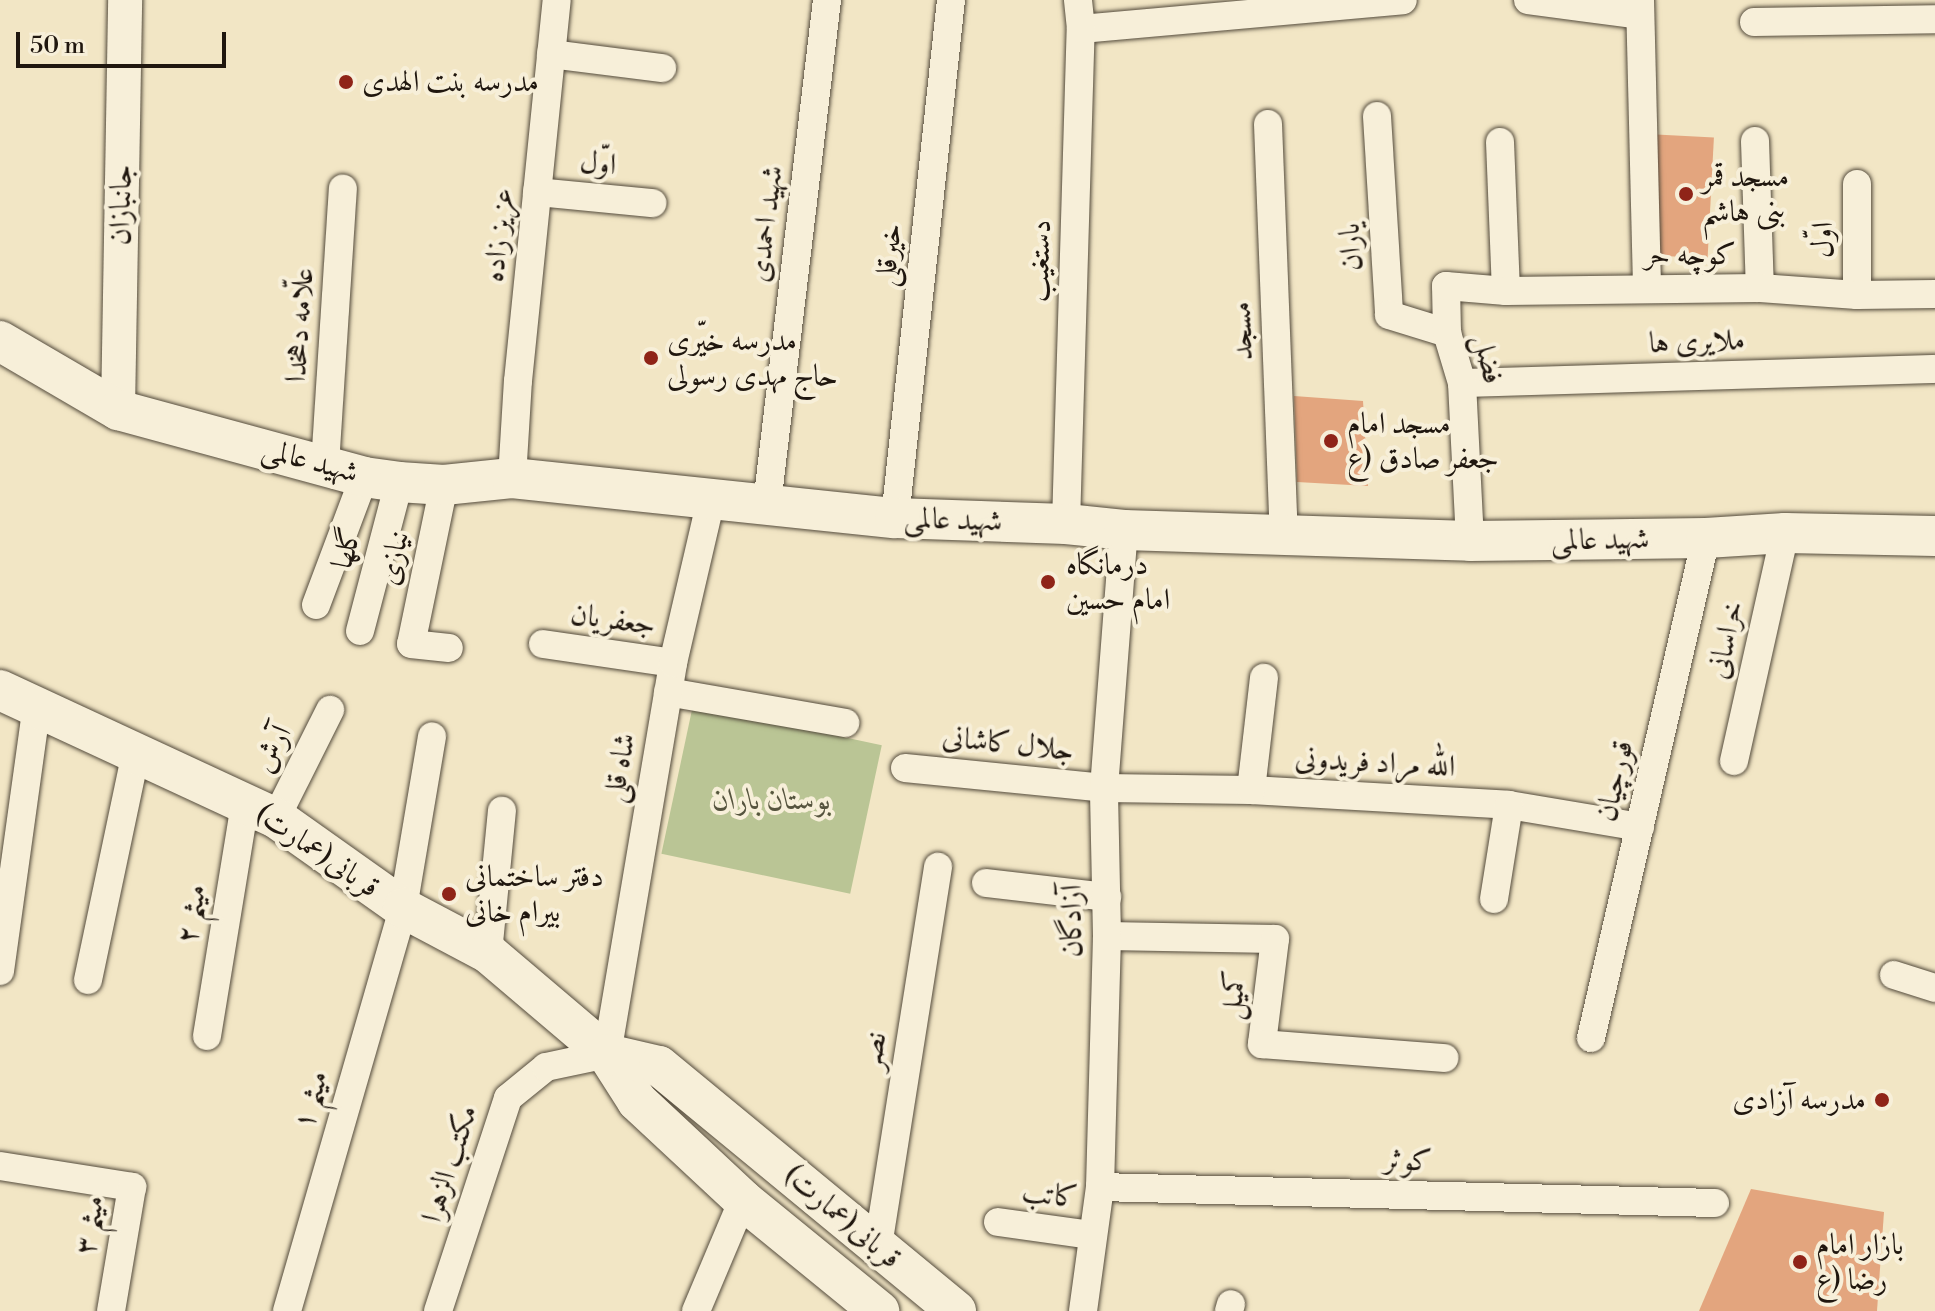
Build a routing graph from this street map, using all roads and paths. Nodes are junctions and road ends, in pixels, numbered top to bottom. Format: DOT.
graph roads {
  1 [pos="125,0"];
  2 [pos="557,0"];
  3 [pos="827,0"];
  4 [pos="951,0"];
  5 [pos="1078,0"];
  6 [pos="1403,0"];
  7 [pos="1528,0"];
  8 [pos="1640,8"];
  9 [pos="1935,19"];
  10 [pos="1754,22"];
  11 [pos="1081,29"];
  12 [pos="551,54"];
  13 [pos="662,68"];
  14 [pos="1377,116"];
  15 [pos="1268,124"];
  16 [pos="1755,141"];
  17 [pos="1500,142"];
  18 [pos="1857,184"];
  19 [pos="343,189"];
  20 [pos="537,192"];
  21 [pos="652,203"];
  22 [pos="1446,286"];
  23 [pos="1760,288"];
  24 [pos="1647,289"];
  25 [pos="1506,291"];
  26 [pos="1935,294"];
  27 [pos="1857,295"];
  28 [pos="1447,333"];
  29 [pos="0,341"];
  30 [pos="1935,369"];
  31 [pos="1462,383"];
  32 [pos="118,410"];
  33 [pos="325,465"];
  34 [pos="512,478"];
  35 [pos="382,479"];
  36 [pos="444,485"];
  37 [pos="712,496"];
  38 [pos="767,504"];
  39 [pos="895,518"];
  40 [pos="1066,524"];
  41 [pos="1124,530"];
  42 [pos="1785,533"];
  43 [pos="1284,534"];
  44 [pos="1935,536"];
  45 [pos="1706,538"];
  46 [pos="1470,541"];
  47 [pos="316,605"];
  48 [pos="360,631"];
  49 [pos="543,644"];
  50 [pos="449,648"];
  51 [pos="673,663"];
  52 [pos="1264,678"];
  53 [pos="0,690"];
  54 [pos="668,692"];
  55 [pos="37,706"];
  56 [pos="330,710"];
  57 [pos="845,723"];
  58 [pos="432,736"];
  59 [pos="136,753"];
  60 [pos="1734,761"];
  61 [pos="905,768"];
  62 [pos="1104,788"];
  63 [pos="1251,790"];
  64 [pos="1509,805"];
  65 [pos="260,810"];
  66 [pos="502,811"];
  67 [pos="1640,827"];
  68 [pos="938,867"];
  69 [pos="986,883"];
  70 [pos="1107,897"];
  71 [pos="1494,899"];
  72 [pos="403,908"];
  73 [pos="1107,936"];
  74 [pos="488,953"];
  75 [pos="0,971"];
  76 [pos="1894,975"];
  77 [pos="88,980"];
  78 [pos="1935,988"];
  79 [pos="207,1036"];
  80 [pos="1591,1038"];
  81 [pos="607,1054"];
  82 [pos="1444,1058"];
  83 [pos="0,1166"];
  84 [pos="1100,1187"];
  85 [pos="743,1200"];
  86 [pos="1715,1203"];
  87 [pos="998,1222"];
  88 [pos="1092,1235"];
  89 [pos="878,1246"];
  90 [pos="871,1308"];
  91 [pos="111,1311"];
  92 [pos="287,1311"];
  93 [pos="438,1311"];
  94 [pos="696,1311"];
  95 [pos="956,1311"];
  96 [pos="1083,1311"];
  1 -- 32 [label="street, جانبازان"];
  2 -- 12 [label="street, عزیز زاده"];
  3 -- 38 [label="street, شهید احمدی"];
  4 -- 39 [label="street, خیرقلی"];
  5 -- 11 [label="street, دستغیب"];
  6 -- 11 [label="street"];
  7 -- 8 [label="street"];
  8 -- 24 [label="street"];
  9 -- 10 [label="street"];
  11 -- 40 [label="street, دستغیب"];
  12 -- 13 [label="street"];
  12 -- 20 [label="street, عزیز زاده"];
  14 -- 28 [label="street, یاران"];
  15 -- 43 [label="street, مسجد"];
  16 -- 23 [label="street"];
  17 -- 25 [label="street"];
  18 -- 27 [label="street, اوّل"];
  19 -- 33 [label="street, علّامه دهخدا"];
  20 -- 21 [label="street, اوّل"];
  20 -- 34 [label="street, عزیز زاده"];
  22 -- 25 [label="street, کوچه حر"];
  22 -- 28 [label="street, فضل"];
  23 -- 24 [label="street, کوچه حر"];
  23 -- 27 [label="street, کوچه حر"];
  24 -- 25 [label="street, کوچه حر"];
  26 -- 27 [label="street, کوچه حر"];
  28 -- 31 [label="street, فضل"];
  29 -- 32 [label="main road, شهید عالمی"];
  30 -- 31 [label="street, ملایری ها"];
  31 -- 46 [label="street, فضل"];
  32 -- 33 [label="main road, شهید عالمی"];
  33 -- 35 [label="main road, شهید عالمی"];
  34 -- 36 [label="main road, شهید عالمی"];
  34 -- 37 [label="main road, شهید عالمی"];
  35 -- 36 [label="main road, شهید عالمی"];
  35 -- 47 [label="street"];
  35 -- 48 [label="street, گلها"];
  36 -- 50 [label="street, نیازی"];
  37 -- 38 [label="main road, شهید عالمی"];
  37 -- 51 [label="street, شاه قلی"];
  38 -- 39 [label="main road, شهید عالمی"];
  39 -- 40 [label="main road, شهید عالمی"];
  40 -- 41 [label="main road, شهید عالمی"];
  41 -- 43 [label="main road, شهید عالمی"];
  41 -- 62 [label="street, آزادگان"];
  42 -- 44 [label="main road, شهید عالمی"];
  42 -- 45 [label="main road, شهید عالمی"];
  42 -- 60 [label="street, خراسانی"];
  43 -- 46 [label="main road, شهید عالمی"];
  45 -- 46 [label="main road, شهید عالمی"];
  45 -- 67 [label="street, قورچیان"];
  49 -- 51 [label="street, جعفریان"];
  51 -- 54 [label="street, شاه قلی"];
  52 -- 63 [label="street"];
  53 -- 55 [label="main road, (عمارت)قربانی"];
  54 -- 57 [label="street"];
  54 -- 81 [label="street, شاه قلی"];
  55 -- 59 [label="main road, (عمارت)قربانی"];
  55 -- 75 [label="street"];
  56 -- 65 [label="street, آرش"];
  58 -- 72 [label="street, میثم ۱"];
  59 -- 65 [label="main road, (عمارت)قربانی"];
  59 -- 77 [label="street"];
  61 -- 62 [label="street, جلال کاشانی"];
  62 -- 63 [label="street, الله مراد فریدونی"];
  62 -- 70 [label="street, آزادگان"];
  63 -- 64 [label="street, الله مراد فریدونی"];
  64 -- 67 [label="street, الله مراد فریدونی"];
  64 -- 71 [label="street"];
  65 -- 72 [label="main road, (عمارت)قربانی"];
  65 -- 79 [label="street, میثم ۲"];
  66 -- 74 [label="street"];
  67 -- 80 [label="street, قورچیان"];
  68 -- 89 [label="street, نصر"];
  69 -- 70 [label="street"];
  70 -- 73 [label="street, آزادگان"];
  72 -- 74 [label="main road, (عمارت)قربانی"];
  72 -- 92 [label="street, میثم ۱"];
  73 -- 82 [label="street, کمیل"];
  73 -- 84 [label="street, آزادگان"];
  74 -- 81 [label="main road, (عمارت)قربانی"];
  76 -- 78 [label="street"];
  81 -- 85 [label="main road, (عمارت)قربانی"];
  81 -- 89 [label="main road, (عمارت)قربانی"];
  81 -- 93 [label="street, مکتب الزهرا"];
  83 -- 91 [label="street, میثم ۳"];
  84 -- 86 [label="street, کوثر"];
  84 -- 88 [label="street, آزادگان"];
  85 -- 90 [label="main road, (عمارت)قربانی"];
  85 -- 94 [label="street"];
  87 -- 88 [label="street, کاتب"];
  88 -- 96 [label="street, آزادگان"];
  89 -- 95 [label="main road, (عمارت)قربانی"];
}
